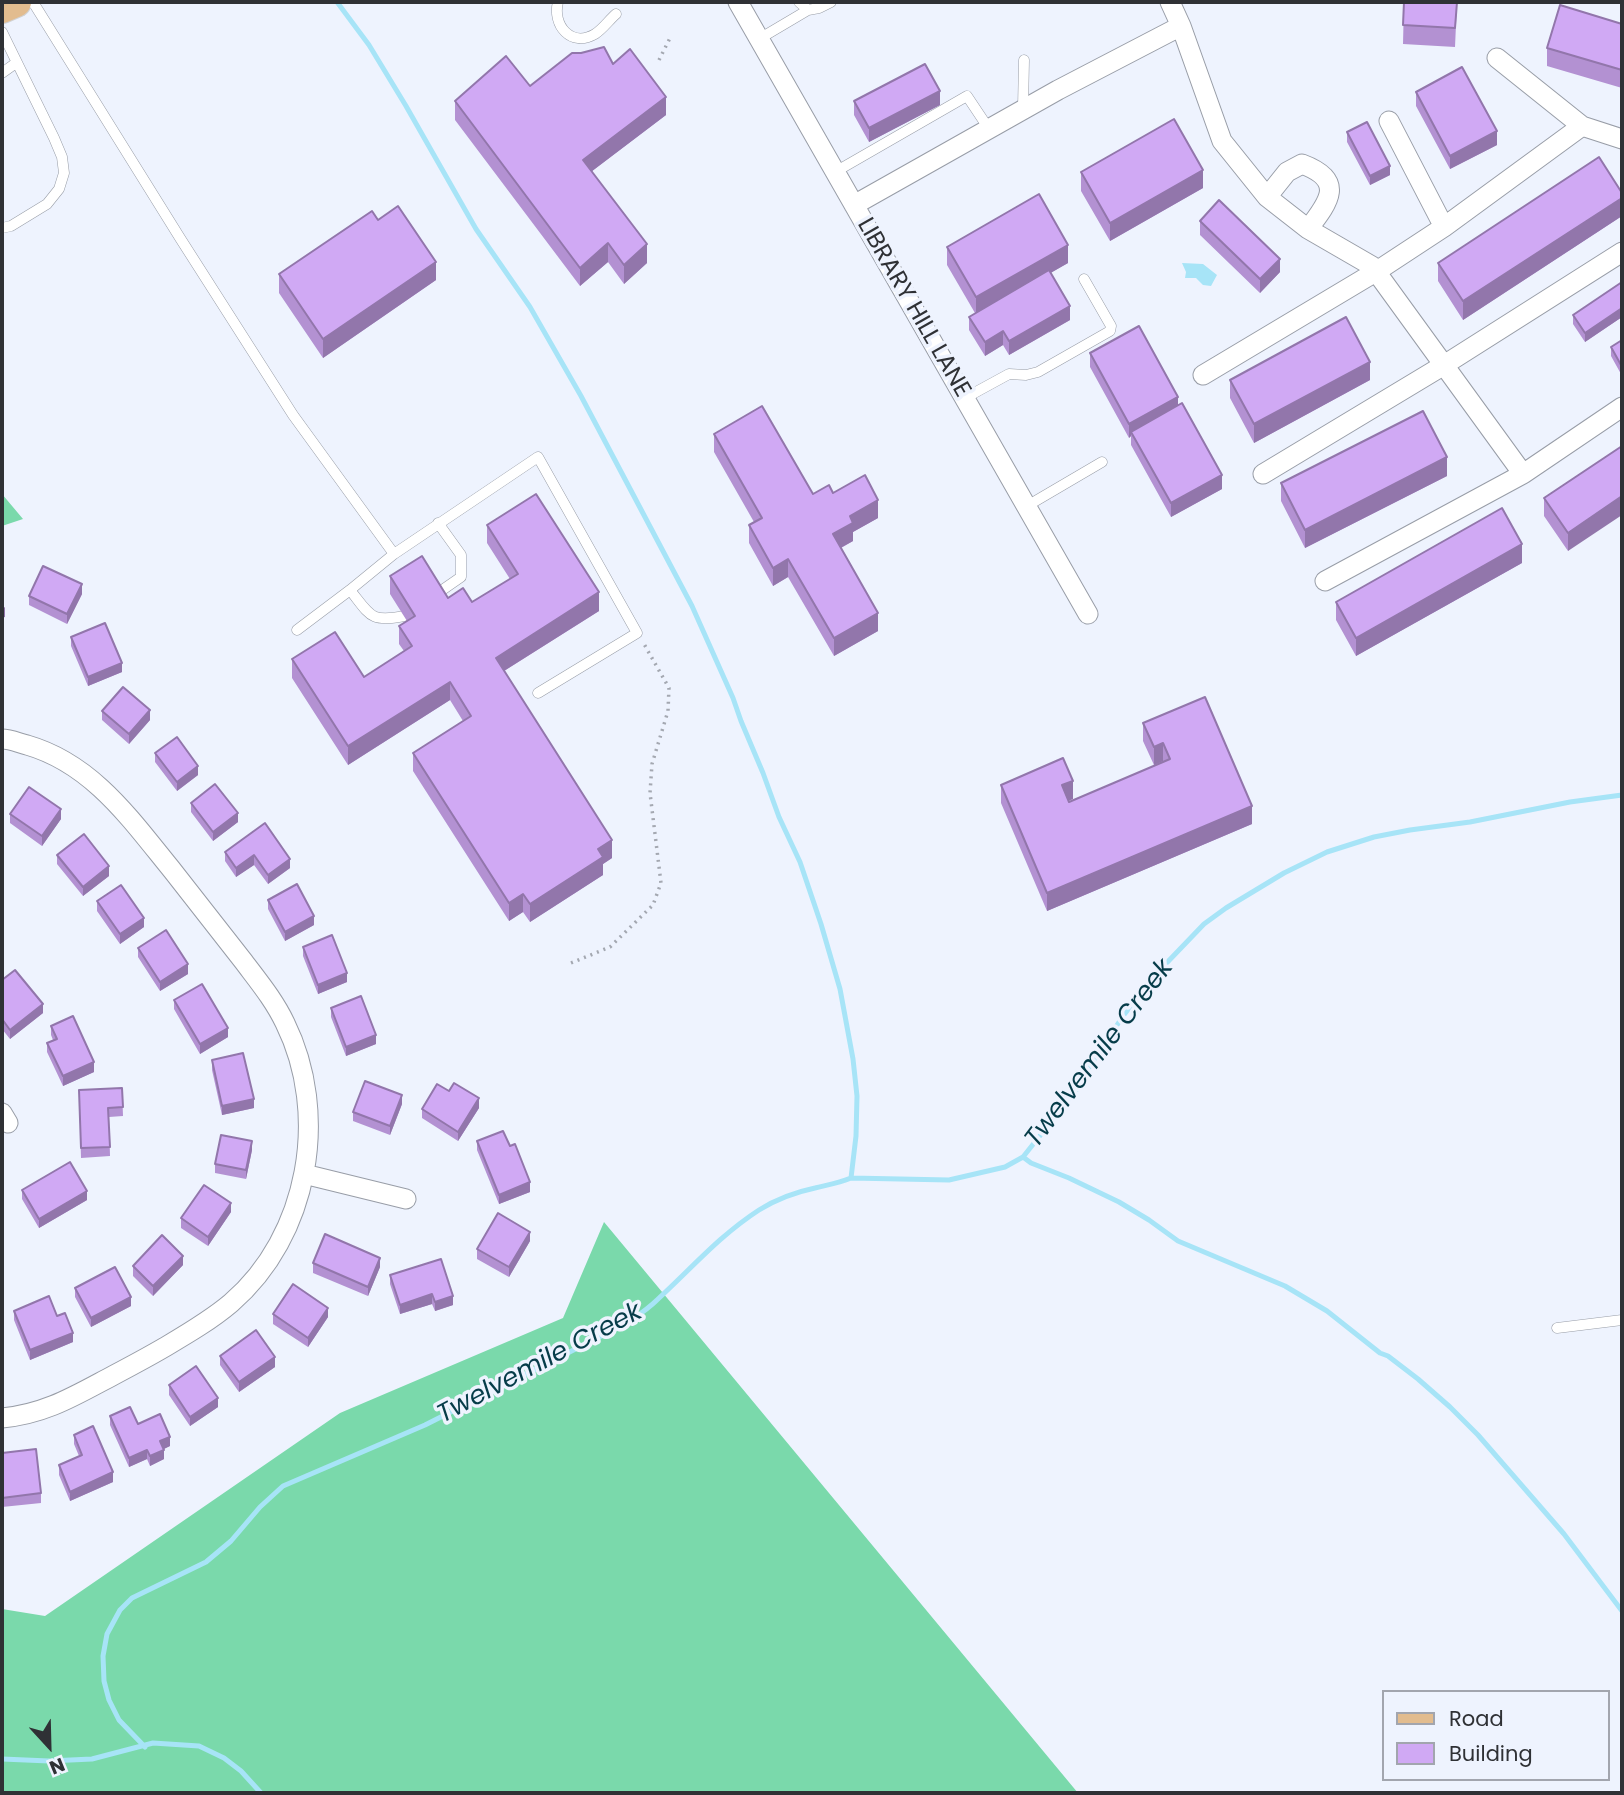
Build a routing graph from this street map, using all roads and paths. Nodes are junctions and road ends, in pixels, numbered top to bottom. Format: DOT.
graph roads {
  1 [pos="16,2"];
  2 [pos="33,2"];
  3 [pos="558,2"];
  4 [pos="738,2"];
  5 [pos="799,2"];
  6 [pos="831,2"];
  7 [pos="1170,2"];
  8 [pos="2,8"];
  9 [pos="808,10"];
  10 [pos="616,13"];
  11 [pos="1181,26"];
  12 [pos="2,32"];
  13 [pos="670,38"];
  14 [pos="759,39"];
  15 [pos="1496,58"];
  16 [pos="659,60"];
  17 [pos="1024,60"];
  18 [pos="16,63"];
  19 [pos="2,73"];
  20 [pos="1023,110"];
  21 [pos="1389,121"];
  22 [pos="1581,126"];
  23 [pos="989,129"];
  24 [pos="1622,139"];
  25 [pos="835,172"];
  26 [pos="1267,197"];
  27 [pos="854,205"];
  28 [pos="1444,227"];
  29 [pos="2,228"];
  30 [pos="1308,229"];
  31 [pos="1622,252"];
  32 [pos="1377,271"];
  33 [pos="1084,279"];
  34 [pos="1444,365"];
  35 [pos="1203,375"];
  36 [pos="965,398"];
  37 [pos="1622,407"];
  38 [pos="1102,462"];
  39 [pos="1263,474"];
  40 [pos="1522,474"];
  41 [pos="1027,506"];
  42 [pos="438,523"];
  43 [pos="394,554"];
  44 [pos="1325,581"];
  45 [pos="350,590"];
  46 [pos="435,595"];
  47 [pos="1088,614"];
  48 [pos="404,616"];
  49 [pos="297,630"];
  50 [pos="638,634"];
  51 [pos="538,693"];
  52 [pos="2,738"];
  53 [pos="571,963"];
  54 [pos="304,1174"];
  55 [pos="406,1199"];
  56 [pos="1622,1320"];
  57 [pos="1557,1328"];
  58 [pos="2,1418"];
  1 -- 8 [label="main road"];
  2 -- 43 [label="lane"];
  3 -- 10 [label="lane"];
  4 -- 14 [label="street, LIBRARY HILL LANE"];
  5 -- 9 [label="lane"];
  6 -- 9 [label="lane"];
  7 -- 11 [label="street"];
  9 -- 14 [label="lane"];
  11 -- 20 [label="street"];
  11 -- 26 [label="street"];
  12 -- 18 [label="lane"];
  13 -- 16 [label="path"];
  14 -- 25 [label="street, LIBRARY HILL LANE"];
  15 -- 22 [label="street"];
  17 -- 20 [label="lane"];
  18 -- 19 [label="lane"];
  18 -- 29 [label="lane"];
  20 -- 23 [label="street"];
  21 -- 28 [label="street"];
  22 -- 24 [label="street"];
  22 -- 28 [label="street"];
  23 -- 25 [label="lane"];
  23 -- 27 [label="street"];
  25 -- 27 [label="street, LIBRARY HILL LANE"];
  26 -- 30 [label="street"];
  26 -- 30 [label="street"];
  27 -- 36 [label="street, LIBRARY HILL LANE"];
  28 -- 32 [label="street"];
  30 -- 32 [label="street"];
  31 -- 34 [label="street"];
  32 -- 34 [label="street"];
  32 -- 35 [label="street"];
  33 -- 36 [label="lane"];
  34 -- 39 [label="street"];
  34 -- 40 [label="street"];
  36 -- 41 [label="street, LIBRARY HILL LANE"];
  37 -- 40 [label="street"];
  38 -- 41 [label="lane"];
  40 -- 44 [label="street"];
  41 -- 47 [label="street, LIBRARY HILL LANE"];
  42 -- 43 [label="lane"];
  42 -- 46 [label="lane"];
  42 -- 50 [label="lane"];
  43 -- 45 [label="lane"];
  45 -- 48 [label="lane"];
  45 -- 49 [label="lane"];
  50 -- 51 [label="lane"];
  50 -- 53 [label="path"];
  52 -- 54 [label="street"];
  54 -- 55 [label="street"];
  54 -- 58 [label="street"];
  56 -- 57 [label="lane"];
}
